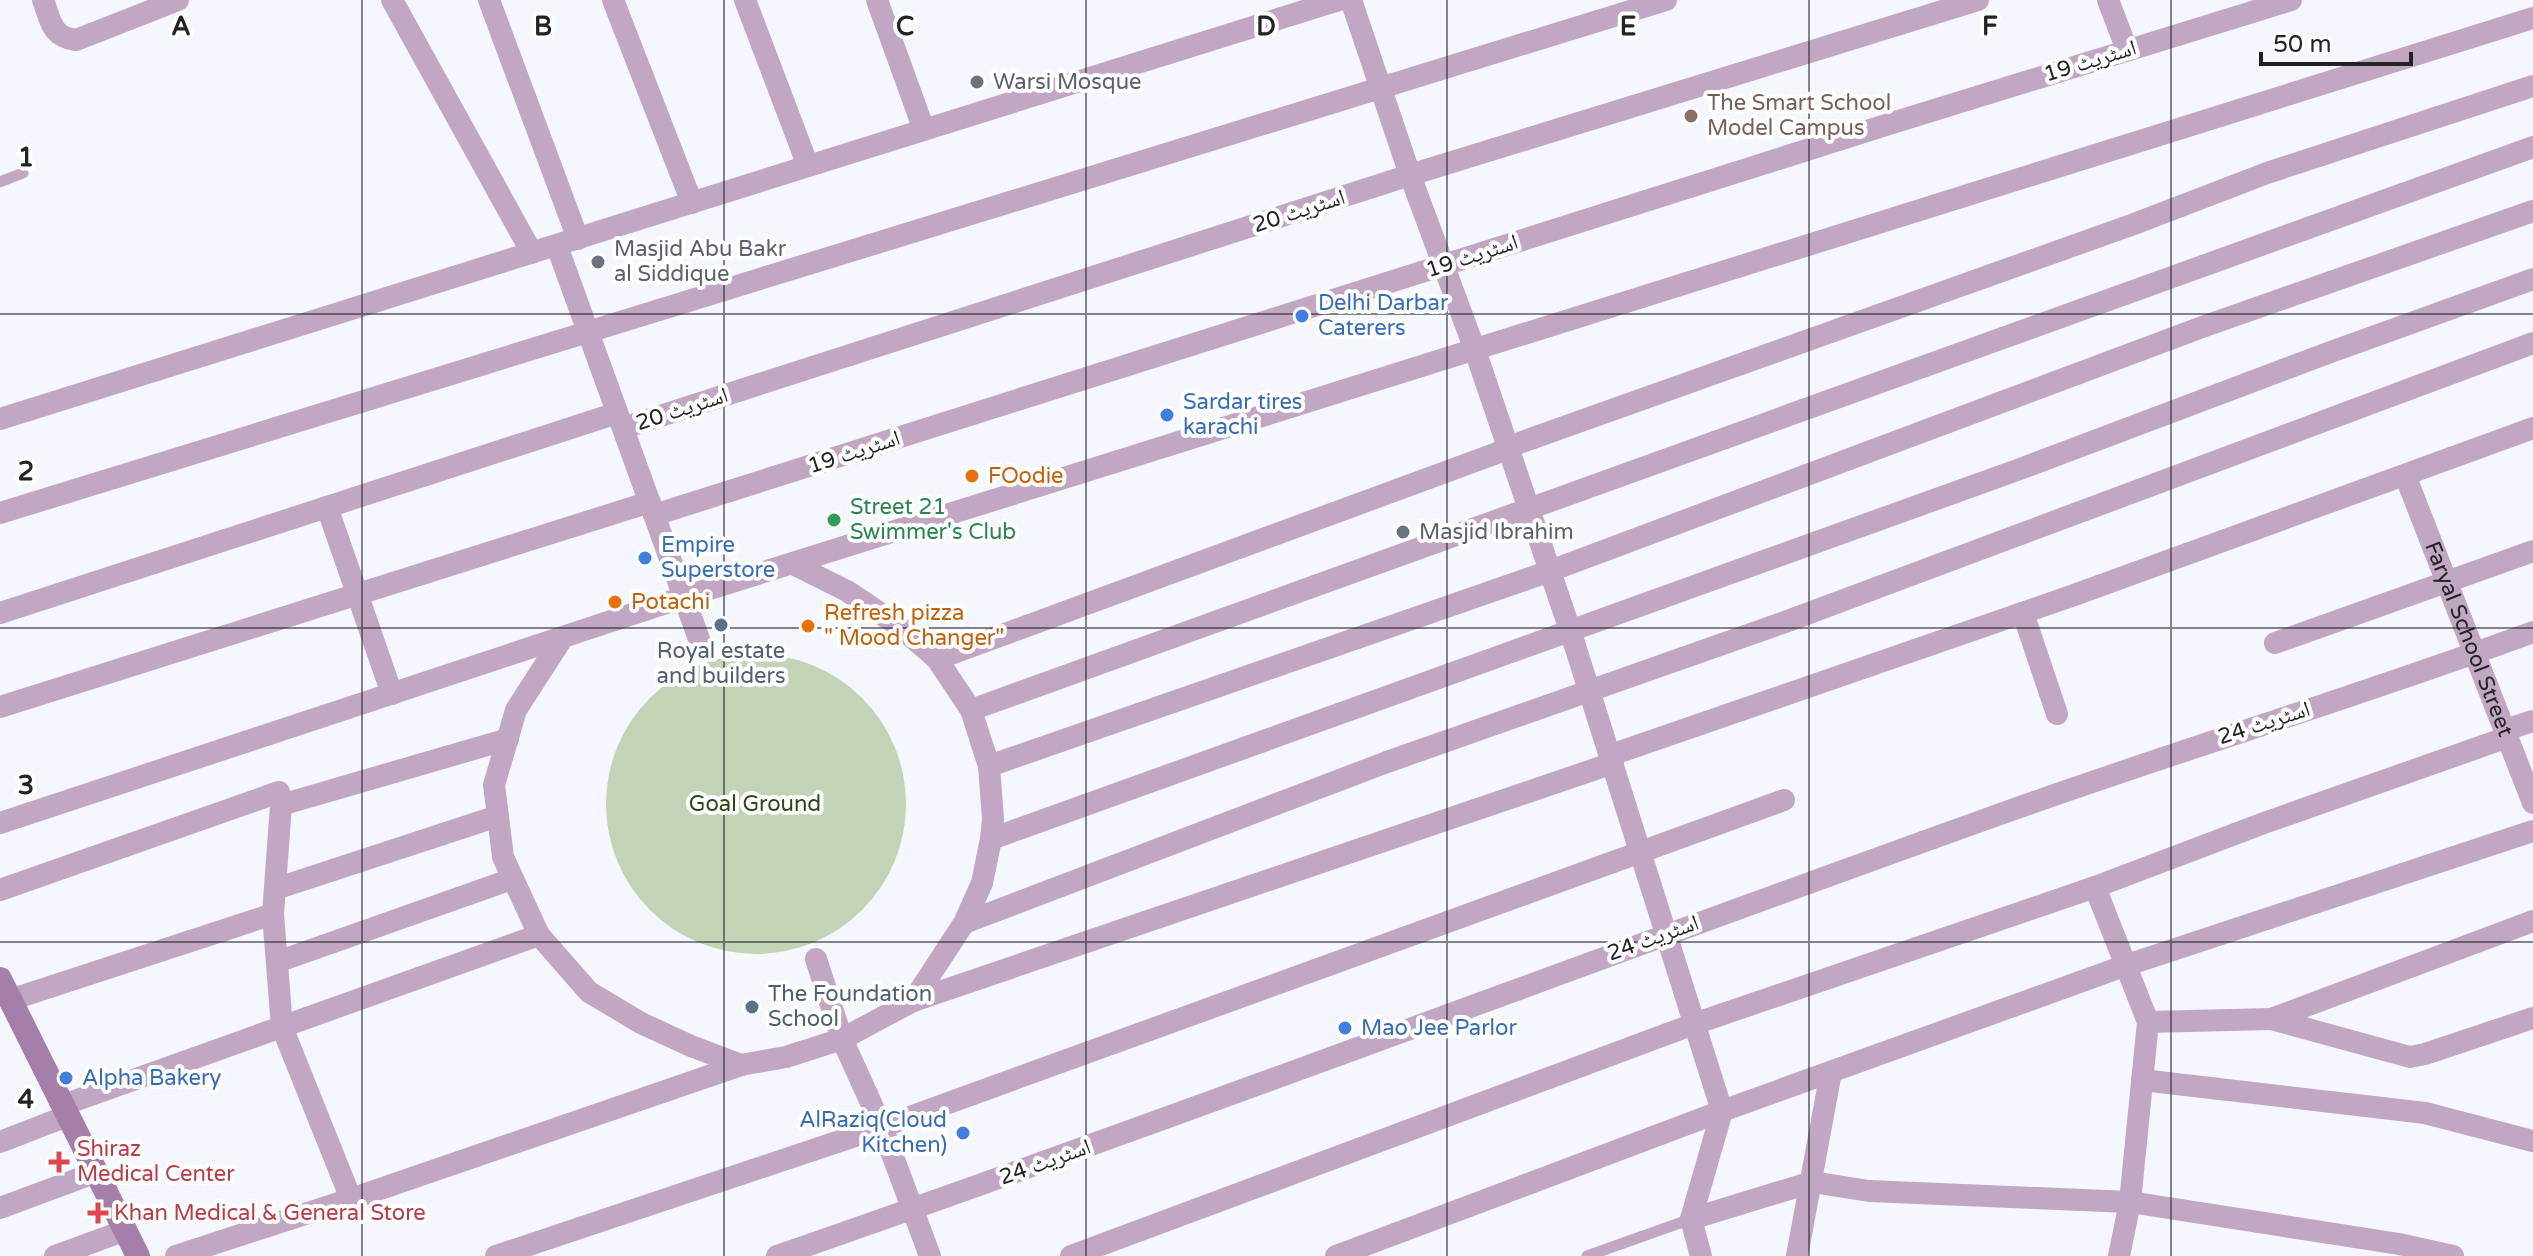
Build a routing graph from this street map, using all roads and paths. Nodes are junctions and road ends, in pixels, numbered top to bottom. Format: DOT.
graph roads {
  1 [pos="43,0"];
  2 [pos="178,0"];
  3 [pos="392,0"];
  4 [pos="489,0"];
  5 [pos="613,0"];
  6 [pos="745,0"];
  7 [pos="877,0"];
  8 [pos="1339,0"];
  9 [pos="1351,0"];
  10 [pos="1666,0"];
  11 [pos="1978,0"];
  12 [pos="2108,0"];
  13 [pos="2291,0"];
  14 [pos="2533,18"];
  15 [pos="2127,50"];
  16 [pos="2533,86"];
  17 [pos="1382,87"];
  18 [pos="924,130"];
  19 [pos="2533,147"];
  20 [pos="808,166"];
  21 [pos="23,173"];
  22 [pos="1410,175"];
  23 [pos="0,182"];
  24 [pos="692,203"];
  25 [pos="2533,211"];
  26 [pos="567,242"];
  27 [pos="532,253"];
  28 [pos="1444,265"];
  29 [pos="2533,279"];
  30 [pos="588,331"];
  31 [pos="2533,343"];
  32 [pos="1475,350"];
  33 [pos="0,419"];
  34 [pos="620,421"];
  35 [pos="2533,428"];
  36 [pos="1508,448"];
  37 [pos="2405,475"];
  38 [pos="327,507"];
  39 [pos="652,508"];
  40 [pos="1529,510"];
  41 [pos="0,513"];
  42 [pos="2533,551"];
  43 [pos="793,564"];
  44 [pos="1550,571"];
  45 [pos="2448,581"];
  46 [pos="359,594"];
  47 [pos="684,597"];
  48 [pos="0,613"];
  49 [pos="2023,613"];
  50 [pos="1570,630"];
  51 [pos="2533,632"];
  52 [pos="563,637"];
  53 [pos="2275,643"];
  54 [pos="703,650"];
  55 [pos="2477,653"];
  56 [pos="937,659"];
  57 [pos="1588,693"];
  58 [pos="392,694"];
  59 [pos="0,707"];
  60 [pos="971,710"];
  61 [pos="2057,714"];
  62 [pos="2533,721"];
  63 [pos="2507,733"];
  64 [pos="508,739"];
  65 [pos="1612,759"];
  66 [pos="989,766"];
  67 [pos="1784,800"];
  68 [pos="2533,803"];
  69 [pos="281,805"];
  70 [pos="498,816"];
  71 [pos="0,823"];
  72 [pos="2533,831"];
  73 [pos="991,839"];
  74 [pos="1641,852"];
  75 [pos="512,879"];
  76 [pos="2095,887"];
  77 [pos="275,889"];
  78 [pos="0,890"];
  79 [pos="273,914"];
  80 [pos="2533,921"];
  81 [pos="964,923"];
  82 [pos="1667,933"];
  83 [pos="539,935"];
  84 [pos="816,959"];
  85 [pos="277,962"];
  86 [pos="2124,966"];
  87 [pos="913,1001"];
  88 [pos="7,1002"];
  89 [pos="2533,1018"];
  90 [pos="2271,1019"];
  91 [pos="2148,1022"];
  92 [pos="1694,1024"];
  93 [pos="282,1027"];
  94 [pos="842,1039"];
  95 [pos="741,1065"];
  96 [pos="1831,1072"];
  97 [pos="2142,1080"];
  98 [pos="65,1110"];
  99 [pos="1722,1111"];
  100 [pos="882,1127"];
  101 [pos="2533,1141"];
  102 [pos="0,1142"];
  103 [pos="97,1172"];
  104 [pos="1812,1182"];
  105 [pos="351,1199"];
  106 [pos="2130,1202"];
  107 [pos="0,1208"];
  108 [pos="913,1209"];
  109 [pos="1691,1219"];
  110 [pos="126,1230"];
  111 [pos="2397,1250"];
  112 [pos="55,1256"];
  113 [pos="138,1256"];
  114 [pos="176,1256"];
  115 [pos="496,1256"];
  116 [pos="777,1256"];
  117 [pos="930,1256"];
  118 [pos="1071,1256"];
  119 [pos="1336,1256"];
  120 [pos="1587,1256"];
  121 [pos="1701,1256"];
  122 [pos="1797,1256"];
  123 [pos="2119,1256"];
  124 [pos="2453,1256"];
  1 -- 2 [label="street"];
  3 -- 27 [label="street"];
  4 -- 26 [label="street"];
  5 -- 24 [label="street"];
  6 -- 20 [label="street"];
  7 -- 18 [label="street"];
  8 -- 18 [label="street"];
  9 -- 17 [label="street"];
  10 -- 17 [label="street"];
  11 -- 22 [label="street, اسٹریٹ 20"];
  12 -- 15 [label="street"];
  13 -- 15 [label="street, اسٹریٹ 19"];
  14 -- 32 [label="street"];
  15 -- 28 [label="street, اسٹریٹ 19"];
  16 -- 36 [label="street"];
  17 -- 22 [label="street"];
  17 -- 30 [label="street"];
  18 -- 20 [label="street"];
  19 -- 40 [label="street"];
  20 -- 24 [label="street"];
  21 -- 23 [label="lane"];
  22 -- 28 [label="street"];
  22 -- 34 [label="street, اسٹریٹ 20"];
  24 -- 26 [label="street"];
  25 -- 44 [label="street"];
  26 -- 27 [label="street"];
  26 -- 30 [label="street"];
  27 -- 33 [label="street"];
  28 -- 32 [label="street"];
  28 -- 39 [label="street, اسٹریٹ 19"];
  29 -- 50 [label="street"];
  30 -- 34 [label="street"];
  30 -- 41 [label="street"];
  31 -- 57 [label="street"];
  32 -- 36 [label="street"];
  32 -- 43 [label="street"];
  34 -- 38 [label="street, اسٹریٹ 20"];
  34 -- 39 [label="street"];
  35 -- 37 [label="street"];
  36 -- 40 [label="street"];
  36 -- 56 [label="street"];
  37 -- 45 [label="street, Faryal School Street"];
  37 -- 49 [label="street"];
  38 -- 46 [label="street"];
  38 -- 48 [label="street, اسٹریٹ 20"];
  39 -- 46 [label="street, اسٹریٹ 19"];
  39 -- 47 [label="street"];
  40 -- 44 [label="street"];
  40 -- 60 [label="street"];
  42 -- 45 [label="street"];
  43 -- 47 [label="street"];
  43 -- 56 [label="street"];
  44 -- 50 [label="street"];
  44 -- 66 [label="street"];
  45 -- 53 [label="street"];
  45 -- 55 [label="street, Faryal School Street"];
  46 -- 58 [label="street"];
  46 -- 59 [label="street, اسٹریٹ 19"];
  47 -- 52 [label="street"];
  47 -- 54 [label="street"];
  49 -- 61 [label="street"];
  49 -- 65 [label="street"];
  50 -- 57 [label="street"];
  50 -- 73 [label="street"];
  51 -- 55 [label="street, اسٹریٹ 24"];
  52 -- 58 [label="street"];
  52 -- 64 [label="street"];
  55 -- 63 [label="street, Faryal School Street"];
  55 -- 82 [label="street, اسٹریٹ 24"];
  56 -- 60 [label="street"];
  57 -- 65 [label="street"];
  57 -- 81 [label="street"];
  58 -- 71 [label="street"];
  60 -- 66 [label="street"];
  62 -- 63 [label="street"];
  63 -- 68 [label="street, Faryal School Street"];
  63 -- 76 [label="street"];
  64 -- 69 [label="street"];
  64 -- 70 [label="street"];
  65 -- 74 [label="street"];
  65 -- 87 [label="street"];
  66 -- 73 [label="street"];
  67 -- 74 [label="street"];
  69 -- 77 [label="street"];
  69 -- 78 [label="street"];
  70 -- 75 [label="street"];
  70 -- 77 [label="street"];
  72 -- 86 [label="street"];
  73 -- 81 [label="street"];
  74 -- 82 [label="street"];
  74 -- 100 [label="street"];
  75 -- 83 [label="street"];
  75 -- 85 [label="street"];
  76 -- 86 [label="street"];
  76 -- 92 [label="street"];
  77 -- 79 [label="street"];
  79 -- 85 [label="street"];
  79 -- 88 [label="street"];
  80 -- 90 [label="street"];
  81 -- 87 [label="street"];
  82 -- 92 [label="street"];
  82 -- 108 [label="street, اسٹریٹ 24"];
  83 -- 93 [label="street"];
  83 -- 95 [label="street"];
  84 -- 94 [label="street"];
  85 -- 93 [label="street"];
  86 -- 91 [label="street"];
  86 -- 96 [label="street"];
  87 -- 94 [label="street"];
  88 -- 98 [label="main road"];
  89 -- 90 [label="street"];
  90 -- 91 [label="street"];
  91 -- 97 [label="street"];
  92 -- 99 [label="street"];
  92 -- 118 [label="street"];
  93 -- 98 [label="street"];
  93 -- 105 [label="street"];
  94 -- 95 [label="street"];
  94 -- 100 [label="street"];
  95 -- 105 [label="street"];
  96 -- 99 [label="street"];
  96 -- 104 [label="street"];
  97 -- 101 [label="street"];
  97 -- 106 [label="street"];
  98 -- 102 [label="street"];
  98 -- 103 [label="main road"];
  99 -- 109 [label="street"];
  99 -- 119 [label="street"];
  100 -- 108 [label="street"];
  100 -- 115 [label="street"];
  103 -- 107 [label="street"];
  103 -- 110 [label="main road"];
  104 -- 106 [label="street"];
  104 -- 109 [label="street"];
  104 -- 122 [label="street"];
  105 -- 114 [label="street"];
  106 -- 111 [label="street"];
  106 -- 123 [label="street"];
  108 -- 116 [label="street, اسٹریٹ 24"];
  108 -- 117 [label="street"];
  109 -- 120 [label="lane"];
  109 -- 121 [label="street"];
  110 -- 112 [label="street"];
  110 -- 113 [label="main road"];
  111 -- 124 [label="street"];
}
